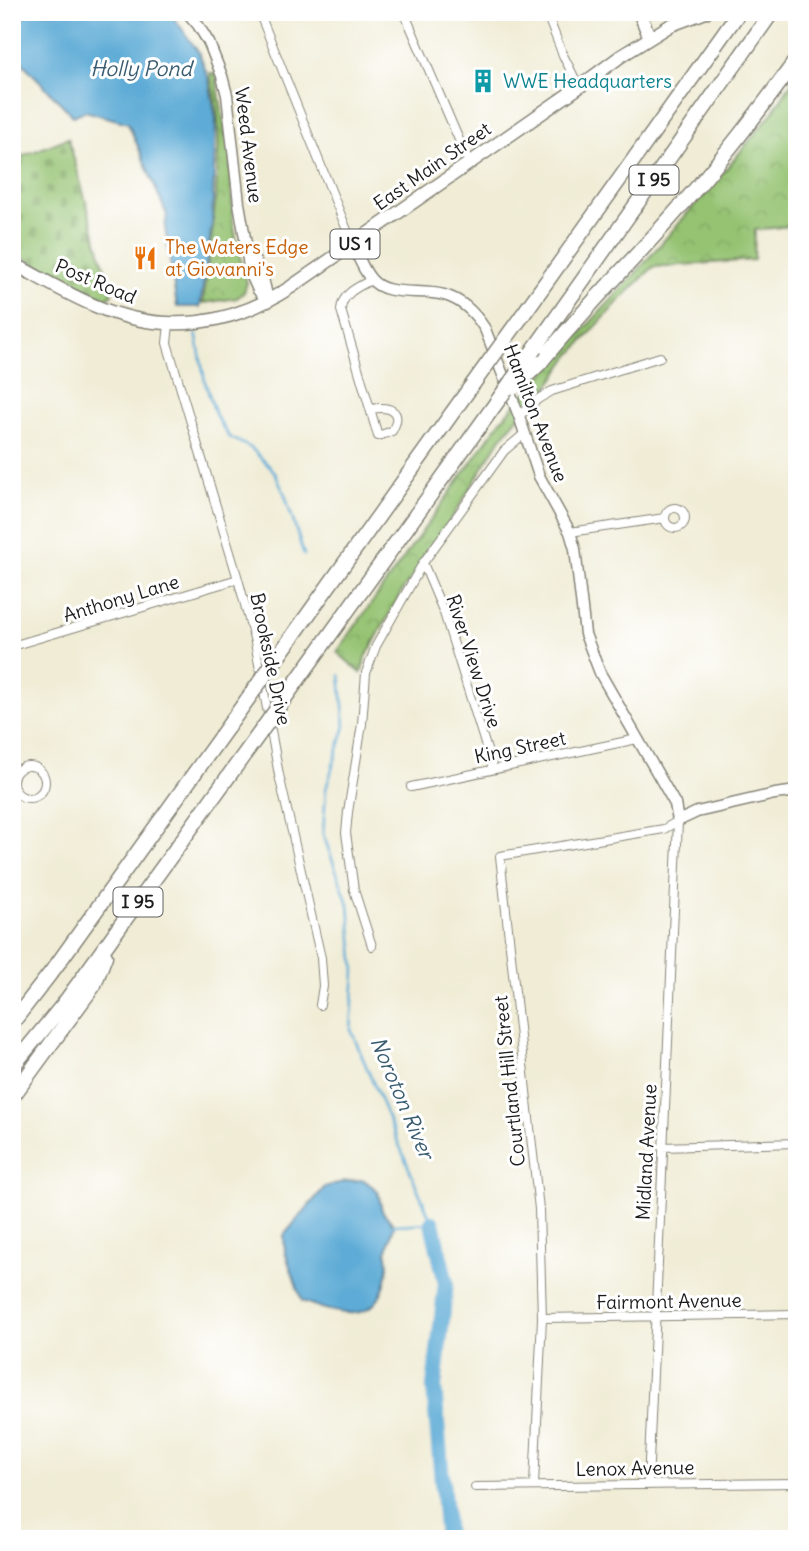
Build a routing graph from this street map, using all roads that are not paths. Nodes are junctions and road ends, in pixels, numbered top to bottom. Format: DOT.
graph roads {
  1 [pos="187,12"];
  2 [pos="259,12"];
  3 [pos="404,12"];
  4 [pos="546,12"];
  5 [pos="639,12"];
  6 [pos="706,12"];
  7 [pos="733,12"];
  8 [pos="740,12"];
  9 [pos="772,12"];
  10 [pos="650,38"];
  11 [pos="797,60"];
  12 [pos="579,88"];
  13 [pos="667,114"];
  14 [pos="469,163"];
  15 [pos="353,245"];
  16 [pos="12,263"];
  17 [pos="371,280"];
  18 [pos="268,302"];
  19 [pos="173,324"];
  20 [pos="660,357"];
  21 [pos="495,405"];
  22 [pos="371,409"];
  23 [pos="519,416"];
  24 [pos="524,434"];
  25 [pos="665,518"];
  26 [pos="570,531"];
  27 [pos="423,563"];
  28 [pos="238,579"];
  29 [pos="12,646"];
  30 [pos="636,739"];
  31 [pos="493,769"];
  32 [pos="13,784"];
  33 [pos="411,787"];
  34 [pos="797,791"];
  35 [pos="678,821"];
  36 [pos="111,941"];
  37 [pos="372,946"];
  38 [pos="320,1005"];
  39 [pos="12,1023"];
  40 [pos="12,1067"];
  41 [pos="12,1097"];
  42 [pos="797,1143"];
  43 [pos="662,1147"];
  44 [pos="797,1314"];
  45 [pos="655,1317"];
  46 [pos="542,1318"];
  47 [pos="797,1483"];
  48 [pos="648,1484"];
  49 [pos="534,1485"];
  50 [pos="475,1487"];
  1 -- 18 [label="street, Weed Avenue"];
  2 -- 15 [label="street"];
  3 -- 14 [label="street"];
  4 -- 12 [label="street"];
  5 -- 10 [label="main road"];
  6 -- 10 [label="main road, East Main Street / US 1"];
  7 -- 13 [label="highway"];
  8 -- 13 [label="highway, I 95"];
  9 -- 21 [label="highway, I 95, bridge"];
  10 -- 12 [label="main road, East Main Street / US 1"];
  11 -- 21 [label="highway, bridge"];
  12 -- 14 [label="main road, East Main Street / US 1"];
  13 -- 39 [label="highway, I 95, bridge"];
  14 -- 15 [label="main road, East Main Street / US 1"];
  15 -- 17 [label="street"];
  15 -- 18 [label="main road, East Main Street / US 1"];
  16 -- 19 [label="main road, Post Road / US 1"];
  17 -- 22 [label="street"];
  17 -- 23 [label="street, Hamilton Avenue"];
  18 -- 19 [label="main road, East Main Street / US 1"];
  19 -- 28 [label="street, Brookside Drive"];
  20 -- 23 [label="street"];
  21 -- 36 [label="highway, I 95, bridge"];
  23 -- 24 [label="street, Hamilton Avenue"];
  24 -- 26 [label="street, Hamilton Avenue"];
  24 -- 27 [label="street"];
  25 -- 26 [label="street"];
  26 -- 30 [label="street, Hamilton Avenue"];
  27 -- 31 [label="street, River View Drive"];
  27 -- 37 [label="street"];
  28 -- 29 [label="street, Anthony Lane"];
  28 -- 38 [label="street, Brookside Drive"];
  30 -- 31 [label="street, King Street"];
  30 -- 35 [label="street, Hamilton Avenue"];
  31 -- 33 [label="street, King Street"];
  32 -- 32 [label="street"];
  34 -- 35 [label="street"];
  35 -- 43 [label="street, Midland Avenue"];
  35 -- 46 [label="street, Courtland Hill Street"];
  36 -- 40 [label="highway, I 95"];
  36 -- 41 [label="highway"];
  42 -- 43 [label="street"];
  43 -- 45 [label="street, Midland Avenue"];
  44 -- 45 [label="street, Fairmont Avenue"];
  45 -- 46 [label="street, Fairmont Avenue"];
  45 -- 48 [label="street, Midland Avenue"];
  46 -- 49 [label="street, Courtland Hill Street"];
  47 -- 48 [label="street, Lenox Avenue"];
  48 -- 49 [label="street, Lenox Avenue"];
  49 -- 50 [label="street, Lenox Avenue"];
}
